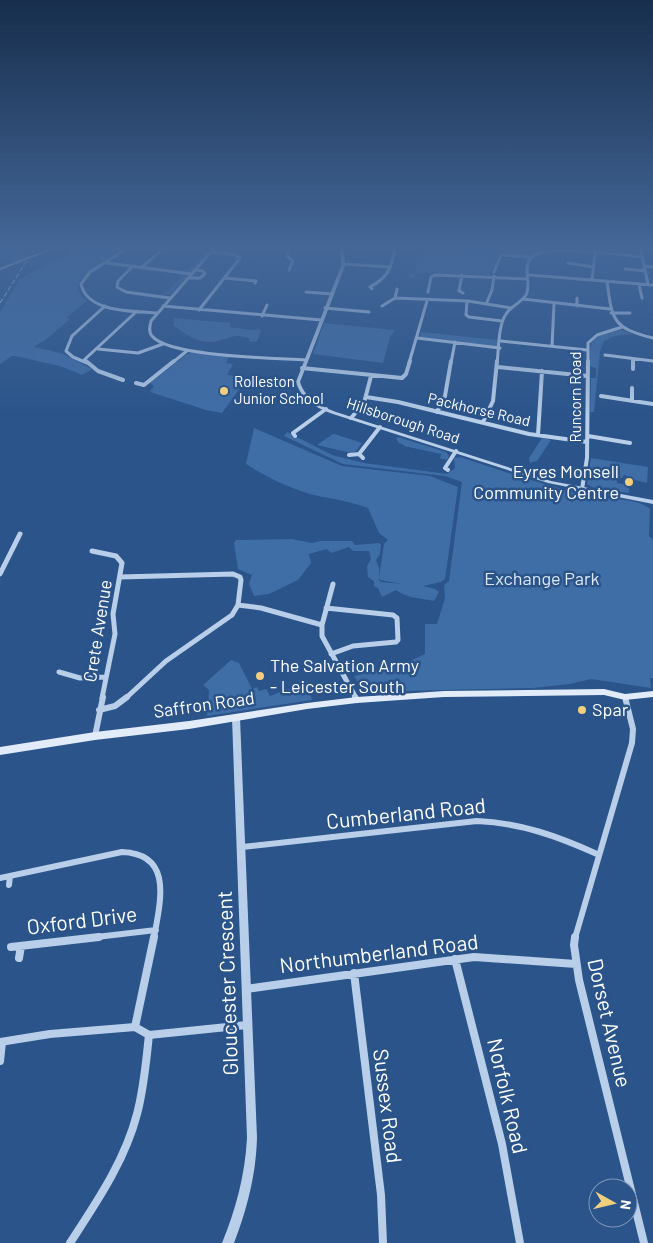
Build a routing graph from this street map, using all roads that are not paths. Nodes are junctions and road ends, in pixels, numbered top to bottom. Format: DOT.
graph roads {
  1 [pos="101,304"];
  2 [pos="204,304"];
  3 [pos="327,304"];
  4 [pos="385,304"];
  5 [pos="426,304"];
  6 [pos="467,304"];
  7 [pos="495,304"];
  8 [pos="516,304"];
  9 [pos="554,304"];
  10 [pos="609,304"];
  11 [pos="267,305"];
  12 [pos="105,306"];
  13 [pos="163,306"];
  14 [pos="382,306"];
  15 [pos="578,306"];
  16 [pos="325,308"];
  17 [pos="511,308"];
  18 [pos="199,310"];
  19 [pos="137,311"];
  20 [pos="610,311"];
  21 [pos="368,312"];
  22 [pos="157,313"];
  23 [pos="630,313"];
  24 [pos="262,316"];
  25 [pos="321,320"];
  26 [pos="502,321"];
  27 [pos="622,327"];
  28 [pos="417,338"];
  29 [pos="653,338"];
  30 [pos="501,341"];
  31 [pos="455,342"];
  32 [pos="163,344"];
  33 [pos="552,346"];
  34 [pos="500,348"];
  35 [pos="98,349"];
  36 [pos="188,350"];
  37 [pos="587,350"];
  38 [pos="605,355"];
  39 [pos="633,359"];
  40 [pos="84,360"];
  41 [pos="305,360"];
  42 [pos="653,361"];
  43 [pos="498,366"];
  44 [pos="302,368"];
  45 [pos="633,369"];
  46 [pos="542,371"];
  47 [pos="371,376"];
  48 [pos="587,376"];
  49 [pos="123,380"];
  50 [pos="136,383"];
  51 [pos="144,385"];
  52 [pos="151,387"];
  53 [pos="632,388"];
  54 [pos="601,396"];
  55 [pos="366,397"];
  56 [pos="632,401"];
  57 [pos="653,404"];
  58 [pos="326,409"];
  59 [pos="437,412"];
  60 [pos="351,418"];
  61 [pos="483,422"];
  62 [pos="380,427"];
  63 [pos="287,432"];
  64 [pos="538,435"];
  65 [pos="587,439"];
  66 [pos="630,443"];
  67 [pos="456,451"];
  68 [pos="359,454"];
  69 [pos="349,455"];
  70 [pos="363,458"];
  71 [pos="444,469"];
  72 [pos="582,489"];
  73 [pos="653,502"];
  74 [pos="20,534"];
  75 [pos="92,551"];
  76 [pos="0,574"];
  77 [pos="120,577"];
  78 [pos="333,584"];
  79 [pos="238,605"];
  80 [pos="326,608"];
  81 [pos="322,624"];
  82 [pos="331,654"];
  83 [pos="59,672"];
  84 [pos="106,677"];
  85 [pos="653,694"];
  86 [pos="625,697"];
  87 [pos="356,700"];
  88 [pos="99,710"];
  89 [pos="236,718"];
  90 [pos="95,736"];
  91 [pos="0,751"];
  92 [pos="242,847"];
  93 [pos="597,854"];
  94 [pos="10,876"];
  95 [pos="0,878"];
  96 [pos="9,885"];
  97 [pos="156,930"];
  98 [pos="21,946"];
  99 [pos="12,947"];
  100 [pos="19,958"];
  101 [pos="456,959"];
  102 [pos="576,964"];
  103 [pos="354,973"];
  104 [pos="246,989"];
  105 [pos="248,1025"];
  106 [pos="135,1027"];
  107 [pos="149,1035"];
  108 [pos="1,1042"];
  109 [pos="0,1061"];
  110 [pos="70,1243"];
  111 [pos="228,1243"];
  112 [pos="383,1243"];
  113 [pos="520,1243"];
  114 [pos="644,1243"];
  1 -- 12 [label="street"];
  2 -- 18 [label="street"];
  3 -- 16 [label="street, Hillsborough Road"];
  4 -- 14 [label="street"];
  5 -- 28 [label="street"];
  6 -- 26 [label="street"];
  7 -- 17 [label="street"];
  8 -- 17 [label="street"];
  9 -- 15 [label="street"];
  9 -- 33 [label="street"];
  10 -- 20 [label="street"];
  11 -- 24 [label="street"];
  12 -- 19 [label="street"];
  12 -- 40 [label="street"];
  13 -- 18 [label="street"];
  13 -- 22 [label="street"];
  15 -- 20 [label="street"];
  16 -- 21 [label="street"];
  16 -- 25 [label="street, Hillsborough Road"];
  17 -- 26 [label="street"];
  18 -- 24 [label="street"];
  19 -- 22 [label="street"];
  19 -- 35 [label="street"];
  20 -- 23 [label="street"];
  20 -- 27 [label="street"];
  22 -- 32 [label="street"];
  24 -- 25 [label="street"];
  25 -- 41 [label="street, Hillsborough Road"];
  26 -- 30 [label="street"];
  27 -- 29 [label="street"];
  27 -- 37 [label="street, Runcorn Road"];
  28 -- 31 [label="street"];
  28 -- 47 [label="street"];
  30 -- 33 [label="street"];
  30 -- 34 [label="street"];
  31 -- 34 [label="street"];
  31 -- 59 [label="street"];
  32 -- 35 [label="street"];
  32 -- 36 [label="street"];
  33 -- 37 [label="street"];
  34 -- 43 [label="street"];
  35 -- 40 [label="street"];
  36 -- 41 [label="street"];
  36 -- 51 [label="street"];
  37 -- 48 [label="street, Runcorn Road"];
  38 -- 39 [label="street"];
  39 -- 42 [label="street"];
  39 -- 45 [label="street"];
  40 -- 49 [label="street"];
  41 -- 44 [label="street, Hillsborough Road"];
  43 -- 46 [label="street"];
  43 -- 61 [label="street"];
  44 -- 47 [label="street"];
  44 -- 58 [label="street, Hillsborough Road"];
  46 -- 48 [label="street"];
  46 -- 64 [label="street"];
  47 -- 55 [label="street"];
  48 -- 65 [label="street, Runcorn Road"];
  50 -- 51 [label="street"];
  51 -- 52 [label="street"];
  53 -- 56 [label="street"];
  54 -- 56 [label="street"];
  55 -- 59 [label="street, Packhorse Road"];
  55 -- 60 [label="street"];
  56 -- 57 [label="street"];
  58 -- 60 [label="street, Hillsborough Road"];
  58 -- 63 [label="street"];
  59 -- 61 [label="street, Packhorse Road"];
  60 -- 62 [label="street, Hillsborough Road"];
  61 -- 64 [label="street, Packhorse Road"];
  62 -- 67 [label="street, Hillsborough Road"];
  62 -- 68 [label="street"];
  64 -- 65 [label="street, Packhorse Road"];
  65 -- 66 [label="street, Packhorse Road"];
  65 -- 72 [label="street, Runcorn Road"];
  67 -- 71 [label="street"];
  67 -- 72 [label="street, Hillsborough Road"];
  68 -- 69 [label="street"];
  68 -- 70 [label="street"];
  72 -- 73 [label="street, Hillsborough Road"];
  74 -- 76 [label="street"];
  75 -- 77 [label="street, Crete Avenue"];
  77 -- 79 [label="street"];
  77 -- 84 [label="street, Crete Avenue"];
  78 -- 80 [label="street"];
  79 -- 81 [label="street"];
  79 -- 88 [label="street"];
  80 -- 81 [label="street"];
  80 -- 82 [label="street"];
  81 -- 82 [label="street"];
  82 -- 87 [label="street"];
  83 -- 84 [label="street"];
  84 -- 88 [label="street, Crete Avenue"];
  85 -- 86 [label="main road, Saffron Road"];
  86 -- 87 [label="main road, Saffron Road"];
  86 -- 93 [label="street, Dorset Avenue"];
  87 -- 89 [label="main road, Saffron Road"];
  88 -- 90 [label="street, Crete Avenue"];
  89 -- 90 [label="main road, Saffron Road"];
  89 -- 92 [label="street, Gloucester Crescent"];
  90 -- 91 [label="main road, Saffron Road"];
  92 -- 93 [label="street, Cumberland Road"];
  92 -- 104 [label="street, Gloucester Crescent"];
  93 -- 102 [label="street, Dorset Avenue"];
  94 -- 95 [label="street"];
  94 -- 96 [label="street"];
  94 -- 97 [label="street"];
  97 -- 98 [label="street, Oxford Drive"];
  97 -- 106 [label="street"];
  98 -- 99 [label="street, Oxford Drive"];
  98 -- 100 [label="street"];
  101 -- 102 [label="street, Northumberland Road"];
  101 -- 103 [label="street, Northumberland Road"];
  101 -- 113 [label="street, Norfolk Road"];
  102 -- 114 [label="street, Dorset Avenue"];
  103 -- 104 [label="street, Northumberland Road"];
  103 -- 112 [label="street, Sussex Road"];
  104 -- 105 [label="street, Gloucester Crescent"];
  105 -- 107 [label="street"];
  105 -- 111 [label="street, Gloucester Crescent"];
  106 -- 107 [label="street"];
  106 -- 108 [label="street"];
  107 -- 110 [label="street"];
  108 -- 109 [label="street"];
}
